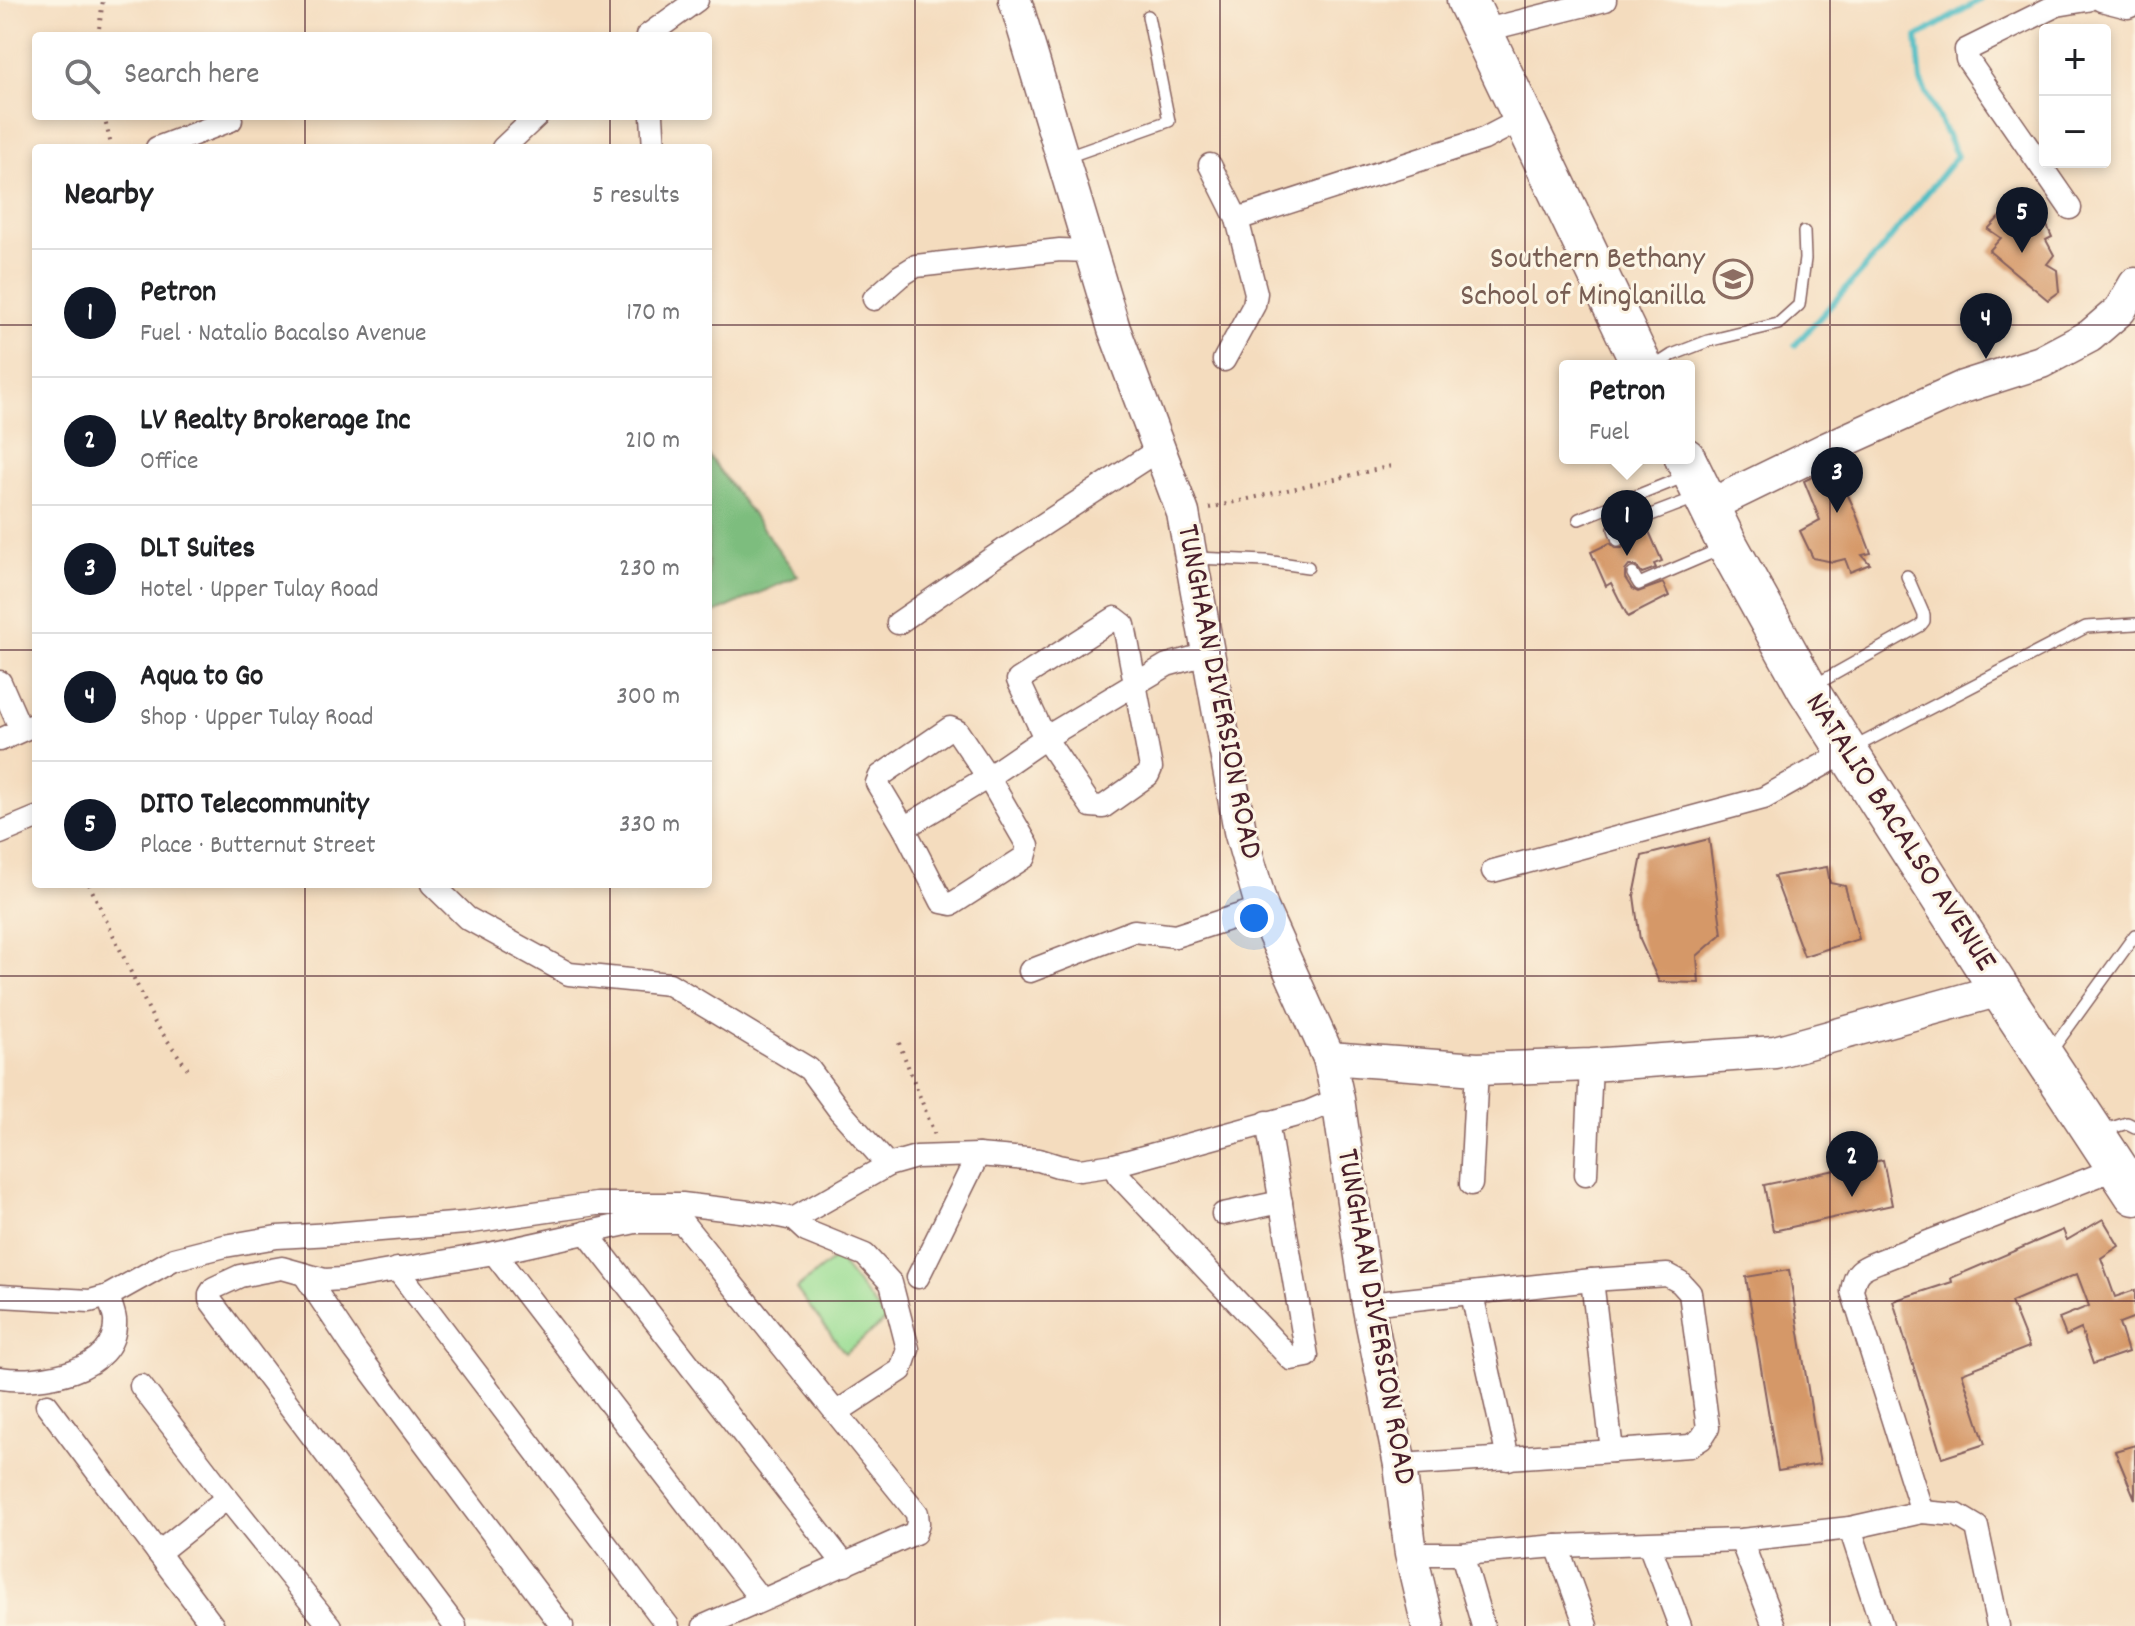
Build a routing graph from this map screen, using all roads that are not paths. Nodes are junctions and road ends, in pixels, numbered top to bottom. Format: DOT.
graph roads {
  1 [pos="697,0"];
  2 [pos="1015,0"];
  3 [pos="1605,0"];
  4 [pos="2087,0"];
  5 [pos="2101,0"];
  6 [pos="2135,4"];
  7 [pos="1148,16"];
  8 [pos="1475,16"];
  9 [pos="653,32"];
  10 [pos="1524,118"];
  11 [pos="231,120"];
  12 [pos="533,120"];
  13 [pos="652,120"];
  14 [pos="168,144"];
  15 [pos="507,144"];
  16 [pos="654,144"];
  17 [pos="1063,159"];
  18 [pos="1210,165"];
  19 [pos="2070,208"];
  20 [pos="1237,219"];
  21 [pos="1804,232"];
  22 [pos="1089,251"];
  23 [pos="874,299"];
  24 [pos="2130,305"];
  25 [pos="1224,360"];
  26 [pos="1639,360"];
  27 [pos="1664,360"];
  28 [pos="1158,450"];
  29 [pos="1697,483"];
  30 [pos="1579,519"];
  31 [pos="1618,540"];
  32 [pos="1728,546"];
  33 [pos="1191,557"];
  34 [pos="1308,567"];
  35 [pos="1633,574"];
  36 [pos="1907,576"];
  37 [pos="898,623"];
  38 [pos="2135,624"];
  39 [pos="1207,654"];
  40 [pos="0,682"];
  41 [pos="1135,684"];
  42 [pos="1808,690"];
  43 [pos="29,727"];
  44 [pos="1045,738"];
  45 [pos="0,740"];
  46 [pos="1846,752"];
  47 [pos="988,777"];
  48 [pos="32,820"];
  49 [pos="904,828"];
  50 [pos="0,833"];
  51 [pos="1493,871"];
  52 [pos="436,888"];
  53 [pos="1262,908"];
  54 [pos="2135,935"];
  55 [pos="1030,971"];
  56 [pos="2000,990"];
  57 [pos="1329,1058"];
  58 [pos="2046,1058"];
  59 [pos="1591,1065"];
  60 [pos="1477,1069"];
  61 [pos="1338,1099"];
  62 [pos="1267,1122"];
  63 [pos="2135,1127"];
  64 [pos="2095,1133"];
  65 [pos="978,1155"];
  66 [pos="888,1165"];
  67 [pos="1114,1165"];
  68 [pos="1586,1174"];
  69 [pos="2126,1182"];
  70 [pos="1471,1184"];
  71 [pos="1281,1202"];
  72 [pos="1223,1214"];
  73 [pos="793,1219"];
  74 [pos="586,1232"];
  75 [pos="494,1253"];
  76 [pos="397,1269"];
  77 [pos="304,1274"];
  78 [pos="918,1277"];
  79 [pos="1592,1280"];
  80 [pos="1472,1294"];
  81 [pos="0,1296"];
  82 [pos="108,1296"];
  83 [pos="1368,1304"];
  84 [pos="0,1378"];
  85 [pos="141,1386"];
  86 [pos="47,1405"];
  87 [pos="837,1412"];
  88 [pos="1612,1451"];
  89 [pos="1508,1459"];
  90 [pos="1400,1465"];
  91 [pos="227,1498"];
  92 [pos="1922,1512"];
  93 [pos="1850,1528"];
  94 [pos="1741,1540"];
  95 [pos="1649,1544"];
  96 [pos="1557,1546"];
  97 [pos="158,1553"];
  98 [pos="1411,1554"];
  99 [pos="1462,1554"];
  100 [pos="845,1565"];
  101 [pos="761,1600"];
  102 [pos="213,1626"];
  103 [pos="330,1626"];
  104 [pos="455,1626"];
  105 [pos="562,1626"];
  106 [pos="668,1626"];
  107 [pos="704,1626"];
  108 [pos="1428,1626"];
  109 [pos="1483,1626"];
  110 [pos="1586,1626"];
  111 [pos="1680,1626"];
  112 [pos="1774,1626"];
  113 [pos="1882,1626"];
  114 [pos="1998,1626"];
  1 -- 9 [label="street"];
  2 -- 17 [label="street, TUNGHAAN DIVERSION ROAD"];
  3 -- 8 [label="street"];
  4 -- 19 [label="street"];
  5 -- 6 [label="street"];
  7 -- 17 [label="lane"];
  8 -- 10 [label="highway"];
  10 -- 20 [label="street"];
  10 -- 26 [label="highway"];
  11 -- 14 [label="street"];
  12 -- 15 [label="street"];
  13 -- 16 [label="street"];
  17 -- 22 [label="street, TUNGHAAN DIVERSION ROAD"];
  18 -- 20 [label="street"];
  20 -- 25 [label="street"];
  21 -- 27 [label="lane"];
  22 -- 23 [label="street"];
  22 -- 28 [label="street, TUNGHAAN DIVERSION ROAD"];
  24 -- 29 [label="street"];
  28 -- 33 [label="street, TUNGHAAN DIVERSION ROAD"];
  28 -- 37 [label="street"];
  29 -- 30 [label="lane"];
  29 -- 31 [label="lane"];
  29 -- 32 [label="highway, NATALIO BACALSO AVENUE"];
  32 -- 35 [label="lane"];
  32 -- 42 [label="highway, NATALIO BACALSO AVENUE"];
  33 -- 34 [label="lane"];
  33 -- 39 [label="street, TUNGHAAN DIVERSION ROAD"];
  36 -- 42 [label="lane"];
  38 -- 46 [label="lane"];
  39 -- 41 [label="street"];
  39 -- 53 [label="street, TUNGHAAN DIVERSION ROAD"];
  40 -- 43 [label="street"];
  41 -- 44 [label="street"];
  41 -- 44 [label="street"];
  41 -- 44 [label="street"];
  42 -- 46 [label="highway, NATALIO BACALSO AVENUE"];
  43 -- 45 [label="street"];
  44 -- 47 [label="street"];
  46 -- 51 [label="street"];
  46 -- 56 [label="highway, NATALIO BACALSO AVENUE"];
  47 -- 49 [label="street"];
  47 -- 49 [label="street"];
  47 -- 49 [label="street"];
  48 -- 50 [label="street"];
  52 -- 66 [label="street"];
  53 -- 55 [label="street"];
  53 -- 57 [label="street, TUNGHAAN DIVERSION ROAD"];
  54 -- 58 [label="lane"];
  56 -- 58 [label="highway, NATALIO BACALSO AVENUE"];
  56 -- 59 [label="street"];
  57 -- 60 [label="street"];
  57 -- 61 [label="street, TUNGHAAN DIVERSION ROAD"];
  58 -- 64 [label="highway, NATALIO BACALSO AVENUE"];
  59 -- 60 [label="street"];
  59 -- 68 [label="street"];
  60 -- 70 [label="street"];
  61 -- 62 [label="street"];
  61 -- 83 [label="street, TUNGHAAN DIVERSION ROAD"];
  62 -- 67 [label="street"];
  62 -- 71 [label="street"];
  63 -- 64 [label="lane"];
  64 -- 69 [label="highway, NATALIO BACALSO AVENUE"];
  65 -- 66 [label="street"];
  65 -- 67 [label="street"];
  65 -- 78 [label="street"];
  66 -- 73 [label="street"];
  67 -- 71 [label="street"];
  69 -- 92 [label="street"];
  71 -- 72 [label="street"];
  73 -- 82 [label="street"];
  73 -- 87 [label="street"];
  74 -- 75 [label="street"];
  74 -- 87 [label="street"];
  74 -- 100 [label="street"];
  75 -- 76 [label="street"];
  75 -- 101 [label="street"];
  76 -- 77 [label="street"];
  76 -- 106 [label="street"];
  77 -- 104 [label="street"];
  77 -- 105 [label="street"];
  79 -- 80 [label="street"];
  79 -- 88 [label="street"];
  79 -- 88 [label="street"];
  80 -- 83 [label="street"];
  80 -- 89 [label="street"];
  81 -- 82 [label="street"];
  82 -- 84 [label="street"];
  83 -- 90 [label="street, TUNGHAAN DIVERSION ROAD"];
  85 -- 91 [label="street"];
  86 -- 97 [label="street"];
  87 -- 100 [label="street"];
  88 -- 89 [label="street"];
  89 -- 90 [label="street"];
  90 -- 98 [label="street, TUNGHAAN DIVERSION ROAD"];
  91 -- 97 [label="street"];
  91 -- 103 [label="street"];
  92 -- 93 [label="street"];
  92 -- 114 [label="street"];
  93 -- 94 [label="street"];
  93 -- 113 [label="street"];
  94 -- 95 [label="street"];
  94 -- 112 [label="street"];
  95 -- 96 [label="street"];
  95 -- 111 [label="street"];
  96 -- 99 [label="street"];
  96 -- 110 [label="street"];
  97 -- 102 [label="street"];
  98 -- 99 [label="street"];
  98 -- 108 [label="street, TUNGHAAN DIVERSION ROAD"];
  99 -- 109 [label="street"];
  100 -- 101 [label="street"];
  101 -- 107 [label="street"];
}
